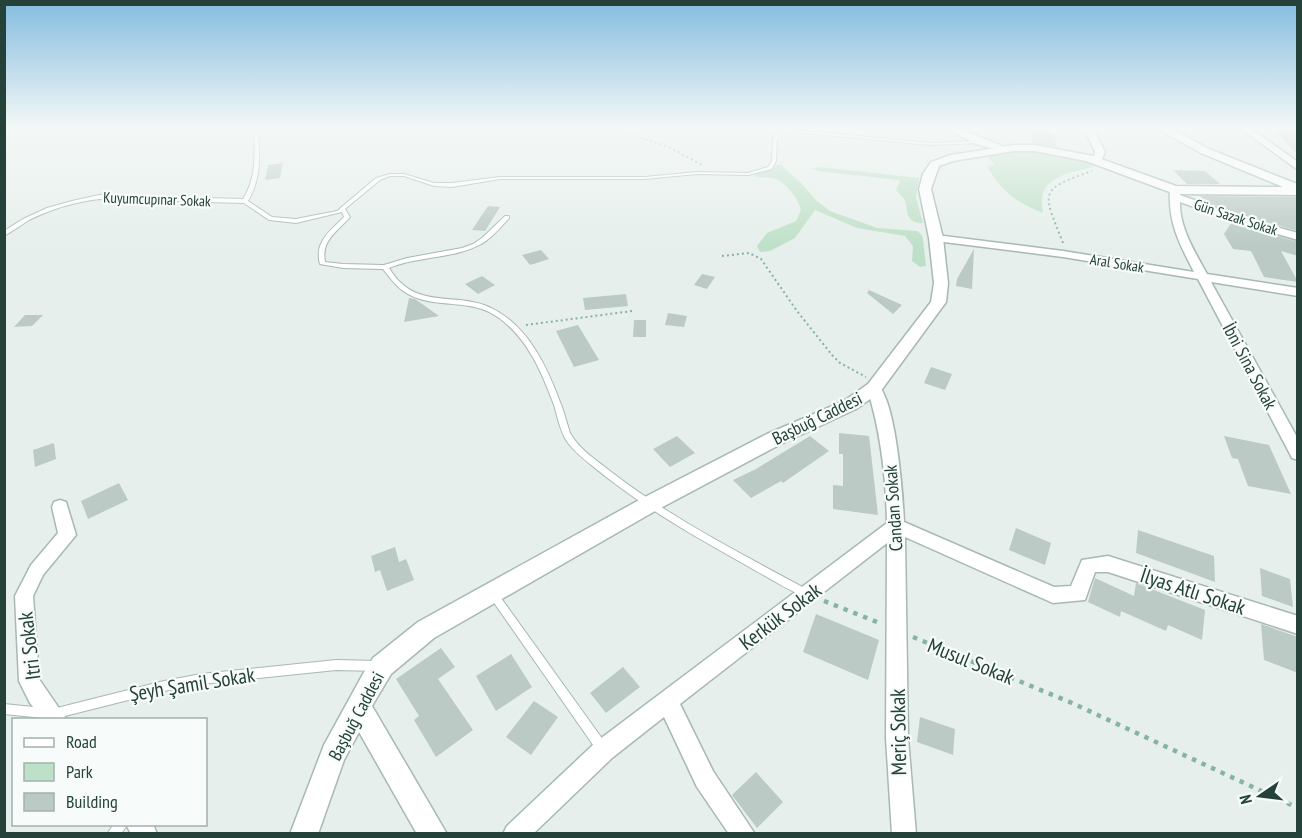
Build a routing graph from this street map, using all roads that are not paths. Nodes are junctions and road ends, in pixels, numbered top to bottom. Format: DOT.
graph roads {
  1 [pos="257,167"];
  2 [pos="770,167"];
  3 [pos="933,167"];
  4 [pos="1112,167"];
  5 [pos="1243,167"];
  6 [pos="1298,190"];
  7 [pos="1174,193"];
  8 [pos="245,201"];
  9 [pos="344,210"];
  10 [pos="507,217"];
  11 [pos="4,234"];
  12 [pos="1298,237"];
  13 [pos="936,238"];
  14 [pos="385,267"];
  15 [pos="1204,277"];
  16 [pos="1298,292"];
  17 [pos="876,386"];
  18 [pos="1298,454"];
  19 [pos="648,506"];
  20 [pos="60,507"];
  21 [pos="896,526"];
  22 [pos="492,592"];
  23 [pos="808,595"];
  24 [pos="1298,625"];
  25 [pos="897,631"];
  26 [pos="382,666"];
  27 [pos="668,701"];
  28 [pos="358,706"];
  29 [pos="4,710"];
  30 [pos="55,717"];
  31 [pos="604,750"];
  32 [pos="304,834"];
  33 [pos="433,834"];
  34 [pos="515,834"];
  35 [pos="743,834"];
  36 [pos="904,834"];
  1 -- 8 [label="lane"];
  2 -- 9 [label="lane"];
  3 -- 13 [label="street, Başbuğ Caddesi"];
  4 -- 7 [label="street, Başbuğ Caddesi"];
  5 -- 6 [label="street"];
  6 -- 7 [label="street, Başbuğ Caddesi"];
  7 -- 12 [label="street, Gün Sazak Sokak"];
  7 -- 15 [label="street, İbni Sina Sokak"];
  8 -- 9 [label="lane"];
  8 -- 11 [label="lane, Kuyumcupınar Sokak"];
  9 -- 14 [label="lane"];
  10 -- 14 [label="lane"];
  13 -- 15 [label="street, Aral Sokak"];
  13 -- 17 [label="street, Başbuğ Caddesi"];
  14 -- 19 [label="lane"];
  15 -- 16 [label="street, Aral Sokak"];
  15 -- 18 [label="street, İbni Sina Sokak"];
  17 -- 19 [label="street, Başbuğ Caddesi"];
  17 -- 21 [label="street, Candan Sokak"];
  19 -- 22 [label="street, Başbuğ Caddesi"];
  19 -- 23 [label="lane"];
  20 -- 30 [label="street, Itri Sokak"];
  21 -- 23 [label="street, Kerkük Sokak"];
  21 -- 24 [label="street, İlyas Atlı Sokak"];
  21 -- 25 [label="street, Candan Sokak"];
  22 -- 26 [label="street, Başbuğ Caddesi"];
  22 -- 31 [label="lane"];
  23 -- 27 [label="street, Kerkük Sokak"];
  25 -- 36 [label="street, Meriç Sokak"];
  26 -- 28 [label="street, Başbuğ Caddesi"];
  26 -- 30 [label="lane, Şeyh Şamil Sokak"];
  27 -- 31 [label="street, Kerkük Sokak"];
  27 -- 35 [label="street"];
  28 -- 32 [label="street, Başbuğ Caddesi"];
  28 -- 33 [label="street"];
  29 -- 30 [label="lane, Şeyh Şamil Sokak"];
  31 -- 34 [label="street, Kerkük Sokak"];
}
